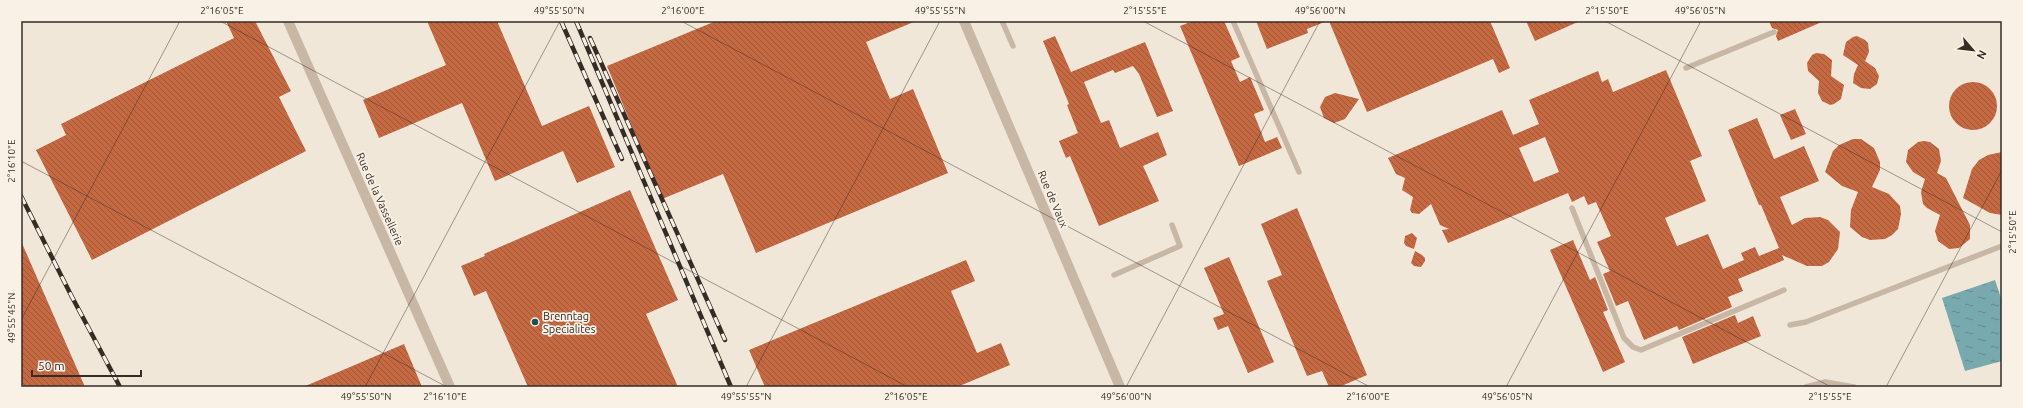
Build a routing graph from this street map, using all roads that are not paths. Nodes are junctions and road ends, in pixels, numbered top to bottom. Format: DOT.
graph roads {
  1 [pos="288,21"];
  2 [pos="964,21"];
  3 [pos="1002,21"];
  4 [pos="1233,21"];
  5 [pos="1774,32"];
  6 [pos="1013,46"];
  7 [pos="1686,68"];
  8 [pos="1299,172"];
  9 [pos="1572,208"];
  10 [pos="1172,225"];
  11 [pos="2002,246"];
  12 [pos="1114,275"];
  13 [pos="1784,290"];
  14 [pos="1790,325"];
  15 [pos="450,387"];
  16 [pos="1120,387"];
  17 [pos="1806,387"];
  18 [pos="1854,387"];
  1 -- 15 [label="street, Rue de la Vassellerie"];
  2 -- 16 [label="street, Rue de Vaux"];
  3 -- 6 [label="lane"];
  4 -- 8 [label="lane"];
  5 -- 7 [label="lane"];
  9 -- 13 [label="lane"];
  10 -- 12 [label="lane"];
  11 -- 14 [label="lane"];
  17 -- 18 [label="lane"];
}
